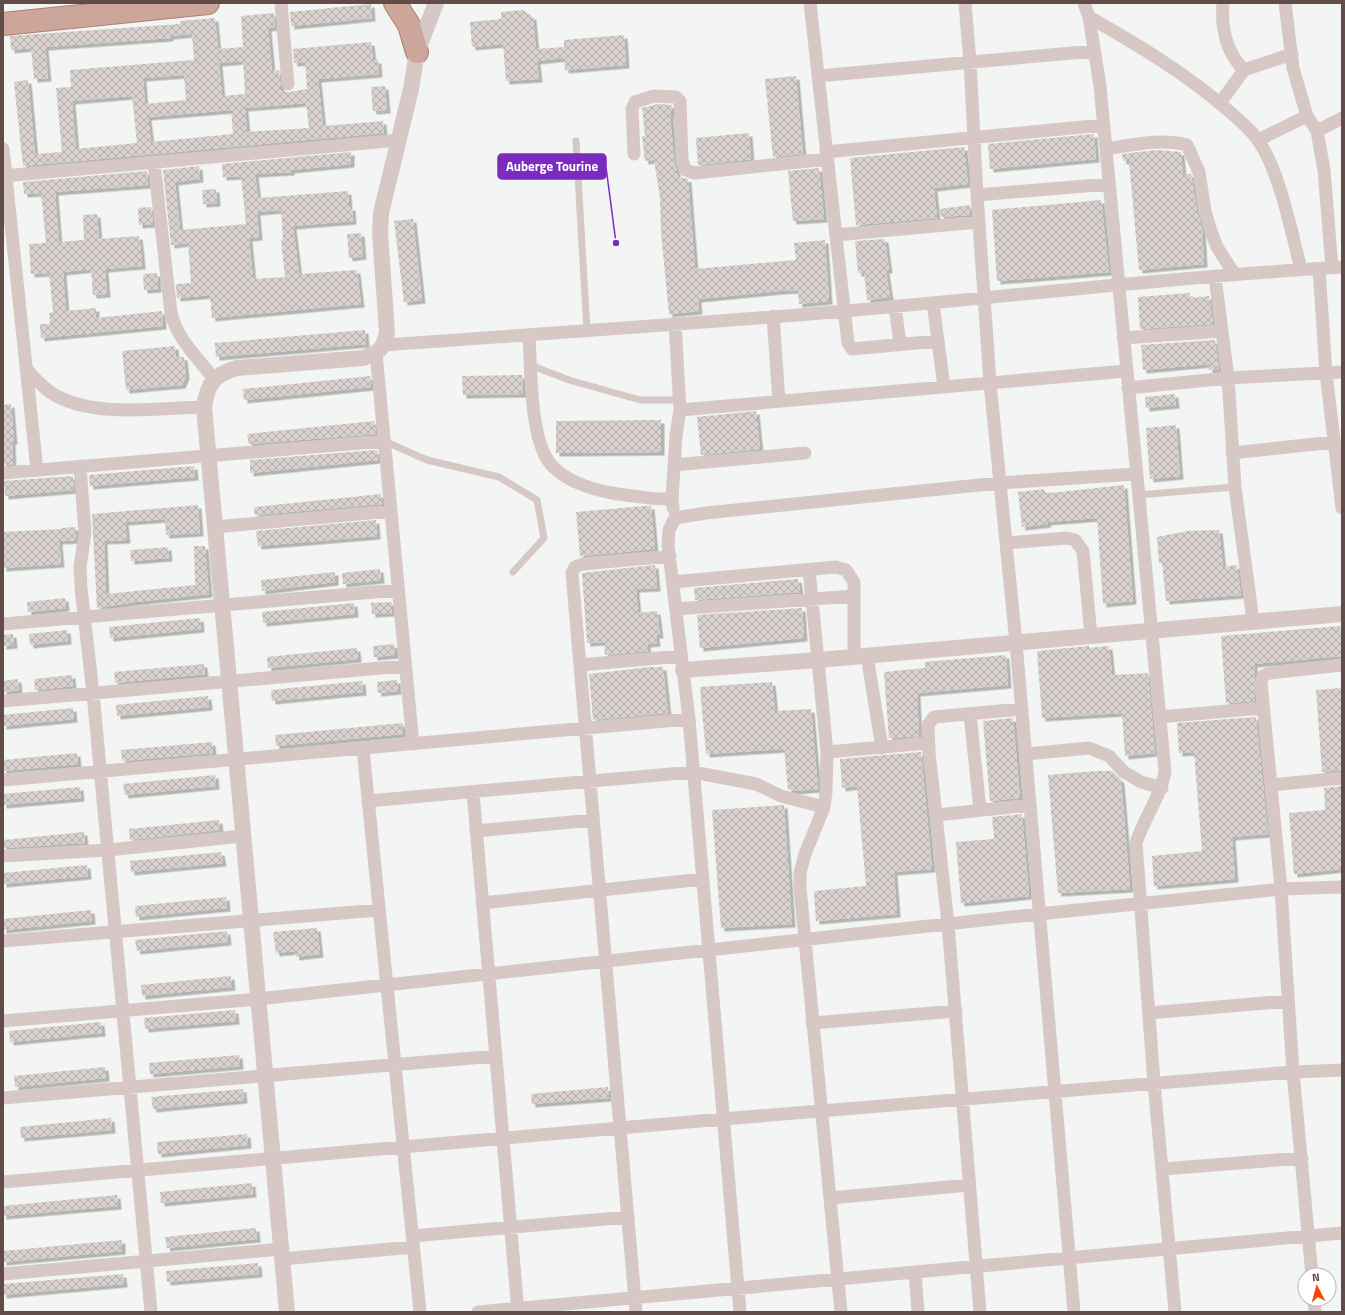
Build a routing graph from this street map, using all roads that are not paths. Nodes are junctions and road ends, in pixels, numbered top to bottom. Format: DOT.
graph roads {
  1 [pos="208,3"];
  2 [pos="282,3"];
  3 [pos="395,3"];
  4 [pos="436,3"];
  5 [pos="810,3"];
  6 [pos="965,3"];
  7 [pos="1084,3"];
  8 [pos="1223,3"];
  9 [pos="1284,3"];
  10 [pos="1089,17"];
  11 [pos="3,24"];
  12 [pos="1094,51"];
  13 [pos="417,52"];
  14 [pos="1292,54"];
  15 [pos="970,62"];
  16 [pos="1244,70"];
  17 [pos="818,76"];
  18 [pos="288,84"];
  19 [pos="1220,103"];
  20 [pos="1307,116"];
  21 [pos="1342,118"];
  22 [pos="1103,124"];
  23 [pos="1317,131"];
  24 [pos="974,137"];
  25 [pos="399,140"];
  26 [pos="1258,140"];
  27 [pos="576,141"];
  28 [pos="3,149"];
  29 [pos="1106,149"];
  30 [pos="634,154"];
  31 [pos="827,156"];
  32 [pos="154,163"];
  33 [pos="4,176"];
  34 [pos="1109,184"];
  35 [pos="977,195"];
  36 [pos="979,222"];
  37 [pos="836,235"];
  38 [pos="1337,267"];
  39 [pos="1301,269"];
  40 [pos="1319,269"];
  41 [pos="1235,275"];
  42 [pos="1215,277"];
  43 [pos="1119,286"];
  44 [pos="984,298"];
  45 [pos="933,303"];
  46 [pos="895,306"];
  47 [pos="844,311"];
  48 [pos="772,316"];
  49 [pos="675,323"];
  50 [pos="587,331"];
  51 [pos="1222,331"];
  52 [pos="529,336"];
  53 [pos="1123,338"];
  54 [pos="938,341"];
  55 [pos="900,344"];
  56 [pos="380,349"];
  57 [pos="530,365"];
  58 [pos="26,368"];
  59 [pos="1126,371"];
  60 [pos="1342,372"];
  61 [pos="1326,373"];
  62 [pos="214,378"];
  63 [pos="1228,378"];
  64 [pos="990,383"];
  65 [pos="944,387"];
  66 [pos="1128,388"];
  67 [pos="779,401"];
  68 [pos="679,405"];
  69 [pos="204,407"];
  70 [pos="384,441"];
  71 [pos="1334,442"];
  72 [pos="805,453"];
  73 [pos="1232,453"];
  74 [pos="208,454"];
  75 [pos="674,465"];
  76 [pos="80,466"];
  77 [pos="36,470"];
  78 [pos="3,473"];
  79 [pos="1136,474"];
  80 [pos="999,482"];
  81 [pos="1235,487"];
  82 [pos="1138,496"];
  83 [pos="672,499"];
  84 [pos="1342,508"];
  85 [pos="391,511"];
  86 [pos="675,518"];
  87 [pos="214,527"];
  88 [pos="1006,543"];
  89 [pos="670,556"];
  90 [pos="809,570"];
  91 [pos="513,572"];
  92 [pos="673,582"];
  93 [pos="398,590"];
  94 [pos="854,596"];
  95 [pos="812,598"];
  96 [pos="221,604"];
  97 [pos="676,610"];
  98 [pos="1342,614"];
  99 [pos="85,618"];
  100 [pos="1253,621"];
  101 [pos="3,624"];
  102 [pos="1150,631"];
  103 [pos="1092,636"];
  104 [pos="1016,643"];
  105 [pos="860,656"];
  106 [pos="818,660"];
  107 [pos="682,663"];
  108 [pos="580,665"];
  109 [pos="1342,665"];
  110 [pos="405,666"];
  111 [pos="228,681"];
  112 [pos="93,693"];
  113 [pos="3,701"];
  114 [pos="1263,708"];
  115 [pos="1022,709"];
  116 [pos="970,714"];
  117 [pos="1159,717"];
  118 [pos="688,719"];
  119 [pos="585,729"];
  120 [pos="413,744"];
  121 [pos="882,748"];
  122 [pos="363,749"];
  123 [pos="929,750"];
  124 [pos="827,752"];
  125 [pos="1026,754"];
  126 [pos="236,760"];
  127 [pos="100,772"];
  128 [pos="693,772"];
  129 [pos="1342,778"];
  130 [pos="3,780"];
  131 [pos="590,781"];
  132 [pos="1271,785"];
  133 [pos="1162,788"];
  134 [pos="472,792"];
  135 [pos="368,801"];
  136 [pos="1030,805"];
  137 [pos="824,807"];
  138 [pos="980,810"];
  139 [pos="937,815"];
  140 [pos="593,820"];
  141 [pos="476,832"];
  142 [pos="243,836"];
  143 [pos="108,850"];
  144 [pos="3,856"];
  145 [pos="703,879"];
  146 [pos="1342,887"];
  147 [pos="1281,889"];
  148 [pos="599,890"];
  149 [pos="482,903"];
  150 [pos="1140,905"];
  151 [pos="379,910"];
  152 [pos="1039,914"];
  153 [pos="250,920"];
  154 [pos="948,924"];
  155 [pos="115,931"];
  156 [pos="3,941"];
  157 [pos="804,941"];
  158 [pos="709,951"];
  159 [pos="606,962"];
  160 [pos="489,975"];
  161 [pos="387,985"];
  162 [pos="258,999"];
  163 [pos="1288,1001"];
  164 [pos="123,1011"];
  165 [pos="956,1011"];
  166 [pos="1149,1013"];
  167 [pos="3,1021"];
  168 [pos="812,1023"];
  169 [pos="496,1056"];
  170 [pos="395,1063"];
  171 [pos="1342,1070"];
  172 [pos="1293,1072"];
  173 [pos="264,1075"];
  174 [pos="1154,1083"];
  175 [pos="130,1087"];
  176 [pos="1055,1091"];
  177 [pos="3,1098"];
  178 [pos="963,1099"];
  179 [pos="821,1111"];
  180 [pos="724,1119"];
  181 [pos="620,1128"];
  182 [pos="503,1138"];
  183 [pos="403,1147"];
  184 [pos="273,1158"];
  185 [pos="1302,1158"];
  186 [pos="1163,1169"];
  187 [pos="138,1170"];
  188 [pos="3,1182"];
  189 [pos="969,1185"];
  190 [pos="830,1198"];
  191 [pos="628,1217"];
  192 [pos="511,1227"];
  193 [pos="1342,1233"];
  194 [pos="1309,1236"];
  195 [pos="413,1242"];
  196 [pos="1170,1248"];
  197 [pos="282,1254"];
  198 [pos="1069,1258"];
  199 [pos="146,1262"];
  200 [pos="977,1266"];
  201 [pos="1311,1267"];
  202 [pos="915,1272"];
  203 [pos="3,1274"];
  204 [pos="838,1279"];
  205 [pos="738,1288"];
  206 [pos="635,1298"];
  207 [pos="518,1310"];
  208 [pos="151,1312"];
  209 [pos="287,1312"];
  210 [pos="420,1312"];
  211 [pos="478,1312"];
  212 [pos="636,1312"];
  213 [pos="740,1312"];
  214 [pos="841,1312"];
  215 [pos="918,1312"];
  216 [pos="980,1312"];
  217 [pos="1074,1312"];
  218 [pos="1175,1312"];
  1 -- 11 [label="highway"];
  2 -- 18 [label="street"];
  3 -- 13 [label="highway"];
  4 -- 13 [label="street"];
  5 -- 17 [label="street"];
  6 -- 15 [label="street"];
  7 -- 10 [label="street"];
  8 -- 16 [label="street"];
  9 -- 14 [label="street"];
  10 -- 12 [label="street"];
  10 -- 19 [label="street"];
  12 -- 15 [label="street"];
  12 -- 22 [label="street"];
  13 -- 25 [label="street"];
  14 -- 16 [label="street"];
  14 -- 20 [label="street"];
  15 -- 17 [label="street"];
  15 -- 24 [label="street"];
  16 -- 19 [label="street"];
  17 -- 31 [label="street"];
  19 -- 26 [label="street"];
  20 -- 23 [label="street"];
  20 -- 26 [label="street"];
  21 -- 23 [label="street"];
  22 -- 24 [label="street"];
  22 -- 29 [label="street"];
  23 -- 38 [label="street"];
  24 -- 31 [label="street"];
  24 -- 35 [label="street"];
  25 -- 32 [label="street"];
  25 -- 56 [label="street"];
  26 -- 39 [label="street"];
  27 -- 50 [label="lane"];
  28 -- 33 [label="street"];
  29 -- 34 [label="street"];
  29 -- 41 [label="street"];
  30 -- 31 [label="street"];
  31 -- 37 [label="street"];
  32 -- 33 [label="street"];
  32 -- 62 [label="street"];
  33 -- 58 [label="street"];
  34 -- 35 [label="street"];
  34 -- 43 [label="street"];
  35 -- 36 [label="street"];
  36 -- 37 [label="street"];
  36 -- 44 [label="street"];
  37 -- 47 [label="street"];
  38 -- 40 [label="street"];
  39 -- 40 [label="street"];
  39 -- 41 [label="street"];
  40 -- 61 [label="street"];
  41 -- 42 [label="street"];
  42 -- 43 [label="street"];
  42 -- 51 [label="street"];
  43 -- 44 [label="street"];
  43 -- 53 [label="street"];
  44 -- 45 [label="street"];
  44 -- 64 [label="street"];
  45 -- 46 [label="street"];
  45 -- 54 [label="street"];
  46 -- 47 [label="street"];
  46 -- 55 [label="street"];
  47 -- 48 [label="street"];
  47 -- 55 [label="street"];
  48 -- 49 [label="street"];
  48 -- 67 [label="street"];
  49 -- 50 [label="street"];
  49 -- 68 [label="street"];
  50 -- 52 [label="street"];
  51 -- 53 [label="street"];
  51 -- 63 [label="street"];
  52 -- 56 [label="street"];
  52 -- 57 [label="street"];
  53 -- 59 [label="street"];
  54 -- 55 [label="street"];
  54 -- 65 [label="street"];
  56 -- 62 [label="street"];
  56 -- 70 [label="street"];
  57 -- 68 [label="lane"];
  57 -- 83 [label="street"];
  58 -- 69 [label="street"];
  58 -- 77 [label="street"];
  59 -- 64 [label="street"];
  59 -- 66 [label="street"];
  60 -- 61 [label="street"];
  61 -- 63 [label="street"];
  61 -- 71 [label="street"];
  62 -- 69 [label="street"];
  63 -- 66 [label="street"];
  63 -- 73 [label="street"];
  64 -- 65 [label="street"];
  64 -- 80 [label="street"];
  65 -- 67 [label="street"];
  66 -- 79 [label="street"];
  67 -- 68 [label="street"];
  68 -- 75 [label="street"];
  69 -- 74 [label="street"];
  70 -- 74 [label="street"];
  70 -- 85 [label="street"];
  70 -- 91 [label="lane"];
  71 -- 73 [label="street"];
  71 -- 84 [label="street"];
  72 -- 75 [label="street"];
  73 -- 81 [label="street"];
  74 -- 76 [label="street"];
  74 -- 87 [label="street"];
  75 -- 83 [label="street"];
  76 -- 77 [label="street"];
  76 -- 99 [label="street"];
  77 -- 78 [label="street"];
  79 -- 80 [label="street"];
  79 -- 82 [label="street"];
  80 -- 86 [label="street"];
  80 -- 88 [label="street"];
  81 -- 82 [label="lane"];
  81 -- 100 [label="street"];
  82 -- 102 [label="street"];
  83 -- 86 [label="street"];
  85 -- 87 [label="street"];
  85 -- 93 [label="street"];
  86 -- 89 [label="street"];
  87 -- 96 [label="street"];
  88 -- 103 [label="street"];
  88 -- 104 [label="street"];
  89 -- 92 [label="street"];
  89 -- 108 [label="street"];
  90 -- 92 [label="street"];
  90 -- 94 [label="street"];
  90 -- 95 [label="street"];
  92 -- 97 [label="street"];
  93 -- 96 [label="street"];
  93 -- 110 [label="street"];
  94 -- 95 [label="street"];
  94 -- 105 [label="street"];
  95 -- 97 [label="street"];
  95 -- 106 [label="street"];
  96 -- 99 [label="street"];
  96 -- 111 [label="street"];
  97 -- 107 [label="street"];
  98 -- 100 [label="street"];
  99 -- 101 [label="street"];
  99 -- 112 [label="street"];
  100 -- 102 [label="street"];
  102 -- 103 [label="street"];
  102 -- 117 [label="street"];
  103 -- 104 [label="street"];
  104 -- 105 [label="street"];
  104 -- 115 [label="street"];
  105 -- 106 [label="street"];
  105 -- 121 [label="street"];
  106 -- 107 [label="street"];
  106 -- 124 [label="street"];
  107 -- 108 [label="street"];
  107 -- 118 [label="street"];
  108 -- 119 [label="street"];
  109 -- 114 [label="street"];
  110 -- 111 [label="street"];
  110 -- 120 [label="street"];
  111 -- 112 [label="street"];
  111 -- 126 [label="street"];
  112 -- 113 [label="street"];
  112 -- 127 [label="street"];
  114 -- 117 [label="street"];
  114 -- 132 [label="street"];
  115 -- 116 [label="street"];
  115 -- 125 [label="street"];
  116 -- 123 [label="street"];
  116 -- 138 [label="street"];
  117 -- 133 [label="street"];
  118 -- 119 [label="street"];
  118 -- 128 [label="street"];
  119 -- 120 [label="street"];
  119 -- 131 [label="street"];
  120 -- 122 [label="street"];
  121 -- 123 [label="street"];
  121 -- 124 [label="street"];
  122 -- 126 [label="street"];
  122 -- 135 [label="street"];
  123 -- 139 [label="street"];
  124 -- 137 [label="street"];
  125 -- 133 [label="street"];
  125 -- 136 [label="street"];
  126 -- 127 [label="street"];
  126 -- 142 [label="street"];
  127 -- 130 [label="street"];
  127 -- 143 [label="street"];
  128 -- 131 [label="street"];
  128 -- 137 [label="street"];
  128 -- 145 [label="street"];
  129 -- 132 [label="street"];
  131 -- 134 [label="street"];
  131 -- 140 [label="street"];
  132 -- 147 [label="street"];
  133 -- 150 [label="street"];
  134 -- 135 [label="street"];
  134 -- 141 [label="street"];
  135 -- 151 [label="street"];
  136 -- 138 [label="street"];
  136 -- 152 [label="street"];
  137 -- 157 [label="street"];
  138 -- 139 [label="street"];
  139 -- 154 [label="street"];
  140 -- 141 [label="street"];
  140 -- 148 [label="street"];
  141 -- 149 [label="street"];
  142 -- 143 [label="street"];
  142 -- 153 [label="street"];
  143 -- 144 [label="street"];
  143 -- 155 [label="street"];
  145 -- 148 [label="street"];
  145 -- 158 [label="street"];
  146 -- 147 [label="street"];
  147 -- 150 [label="street"];
  147 -- 163 [label="street"];
  148 -- 149 [label="street"];
  148 -- 159 [label="street"];
  149 -- 160 [label="street"];
  150 -- 152 [label="street"];
  150 -- 166 [label="street"];
  151 -- 153 [label="street"];
  151 -- 161 [label="street"];
  152 -- 154 [label="street"];
  152 -- 176 [label="street"];
  153 -- 155 [label="street"];
  153 -- 162 [label="street"];
  154 -- 157 [label="street"];
  154 -- 165 [label="street"];
  155 -- 156 [label="street"];
  155 -- 164 [label="street"];
  157 -- 158 [label="street"];
  157 -- 168 [label="street"];
  158 -- 159 [label="street"];
  158 -- 180 [label="street"];
  159 -- 160 [label="street"];
  159 -- 181 [label="street"];
  160 -- 161 [label="street"];
  160 -- 169 [label="street"];
  161 -- 162 [label="street"];
  161 -- 170 [label="street"];
  162 -- 164 [label="street"];
  162 -- 173 [label="street"];
  163 -- 166 [label="street"];
  163 -- 172 [label="street"];
  164 -- 167 [label="street"];
  164 -- 175 [label="street"];
  165 -- 168 [label="street"];
  165 -- 178 [label="street"];
  166 -- 174 [label="street"];
  168 -- 179 [label="street"];
  169 -- 170 [label="street"];
  169 -- 182 [label="street"];
  170 -- 173 [label="street"];
  170 -- 183 [label="street"];
  171 -- 172 [label="street"];
  172 -- 174 [label="street"];
  172 -- 185 [label="street"];
  173 -- 175 [label="street"];
  173 -- 184 [label="street"];
  174 -- 176 [label="street"];
  174 -- 186 [label="street"];
  175 -- 177 [label="street"];
  175 -- 187 [label="street"];
  176 -- 178 [label="street"];
  176 -- 198 [label="street"];
  178 -- 179 [label="street"];
  178 -- 189 [label="street"];
  179 -- 180 [label="street"];
  179 -- 190 [label="street"];
  180 -- 181 [label="street"];
  180 -- 205 [label="street"];
  181 -- 182 [label="street"];
  181 -- 191 [label="street"];
  182 -- 183 [label="street"];
  182 -- 192 [label="street"];
  183 -- 184 [label="street"];
  183 -- 195 [label="street"];
  184 -- 187 [label="street"];
  184 -- 197 [label="street"];
  185 -- 186 [label="street"];
  185 -- 194 [label="street"];
  186 -- 196 [label="street"];
  187 -- 188 [label="street"];
  187 -- 199 [label="street"];
  189 -- 190 [label="street"];
  189 -- 200 [label="street"];
  190 -- 204 [label="street"];
  191 -- 192 [label="street"];
  191 -- 206 [label="street"];
  192 -- 195 [label="street"];
  192 -- 207 [label="street"];
  193 -- 194 [label="street"];
  194 -- 196 [label="street"];
  194 -- 201 [label="street"];
  195 -- 197 [label="street"];
  195 -- 210 [label="street"];
  196 -- 198 [label="street"];
  196 -- 218 [label="street"];
  197 -- 199 [label="street"];
  197 -- 209 [label="street"];
  198 -- 200 [label="street"];
  198 -- 217 [label="street"];
  199 -- 203 [label="street"];
  199 -- 208 [label="street"];
  200 -- 202 [label="street"];
  200 -- 216 [label="street"];
  202 -- 204 [label="street"];
  202 -- 215 [label="street"];
  204 -- 205 [label="street"];
  204 -- 214 [label="street"];
  205 -- 206 [label="street"];
  205 -- 213 [label="street"];
  206 -- 207 [label="street"];
  206 -- 212 [label="street"];
  207 -- 211 [label="street"];
}
